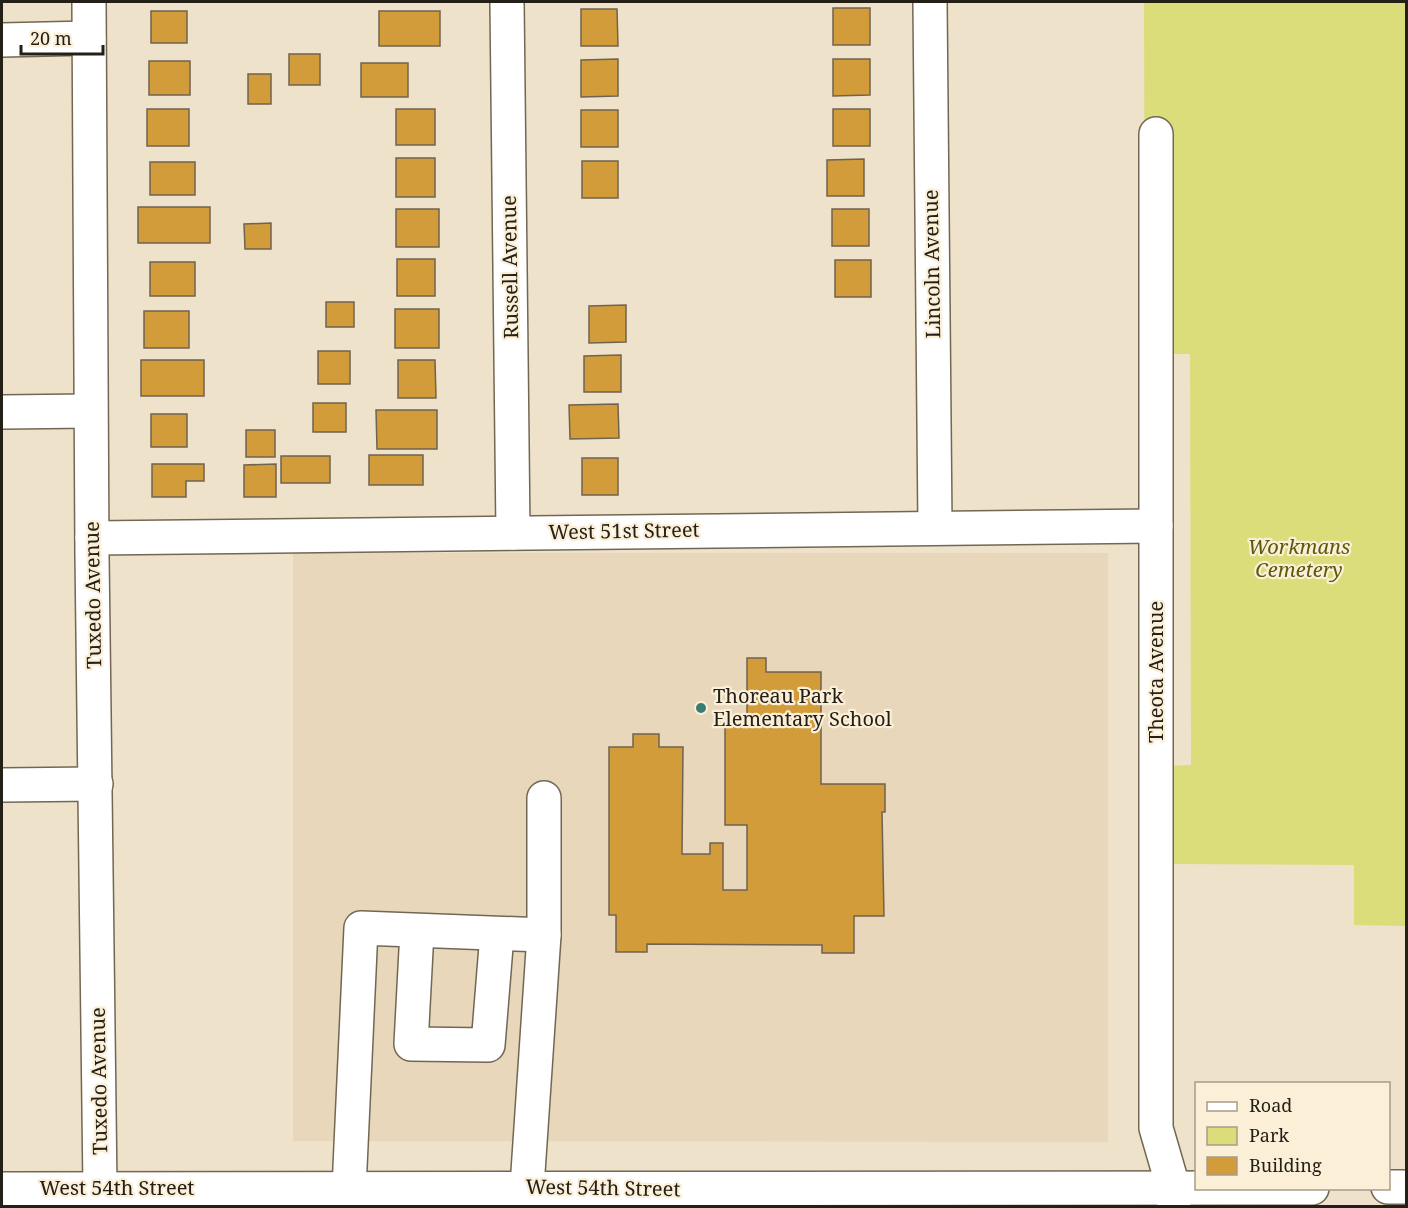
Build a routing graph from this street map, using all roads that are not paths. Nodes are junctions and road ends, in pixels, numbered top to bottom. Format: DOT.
graph roads {
  1 [pos="88,2"];
  2 [pos="507,2"];
  3 [pos="930,2"];
  4 [pos="89,38"];
  5 [pos="2,40"];
  6 [pos="1156,134"];
  7 [pos="90,411"];
  8 [pos="2,412"];
  9 [pos="1156,526"];
  10 [pos="935,527"];
  11 [pos="513,533"];
  12 [pos="92,538"];
  13 [pos="96,784"];
  14 [pos="2,785"];
  15 [pos="544,798"];
  16 [pos="417,931"];
  17 [pos="497,934"];
  18 [pos="544,935"];
  19 [pos="526,1187"];
  20 [pos="1407,1187"];
  21 [pos="100,1188"];
  22 [pos="1390,1188"];
  23 [pos="2,1189"];
  24 [pos="1284,1190"];
  25 [pos="342,1195"];
  26 [pos="735,1198"];
  27 [pos="1174,1198"];
  1 -- 4 [label="street, Tuxedo Avenue"];
  2 -- 11 [label="street, Russell Avenue"];
  3 -- 10 [label="street, Lincoln Avenue"];
  4 -- 5 [label="street"];
  4 -- 7 [label="street, Tuxedo Avenue"];
  6 -- 9 [label="street, Theota Avenue"];
  7 -- 8 [label="street"];
  7 -- 12 [label="street, Tuxedo Avenue"];
  9 -- 10 [label="street, West 51st Street"];
  9 -- 27 [label="street, Theota Avenue"];
  10 -- 11 [label="street, West 51st Street"];
  11 -- 12 [label="street, West 51st Street"];
  12 -- 13 [label="street, Tuxedo Avenue"];
  13 -- 14 [label="street"];
  13 -- 21 [label="street, Tuxedo Avenue"];
  15 -- 18 [label="street"];
  16 -- 17 [label="street"];
  16 -- 17 [label="street"];
  16 -- 25 [label="street"];
  17 -- 18 [label="street"];
  18 -- 19 [label="street"];
  19 -- 25 [label="street, West 54th Street"];
  19 -- 26 [label="street, West 54th Street"];
  20 -- 22 [label="street"];
  21 -- 23 [label="street, West 54th Street"];
  21 -- 25 [label="street, West 54th Street"];
  24 -- 27 [label="street, West 54th Street"];
  26 -- 27 [label="street, West 54th Street"];
}
